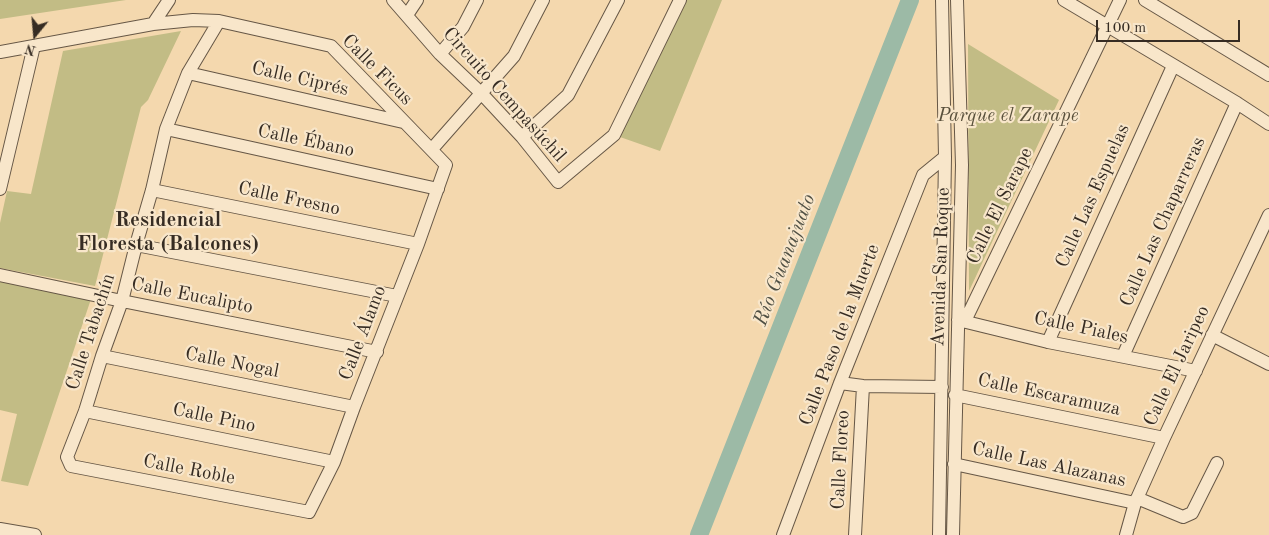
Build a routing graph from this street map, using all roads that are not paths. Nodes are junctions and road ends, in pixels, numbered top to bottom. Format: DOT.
graph roads {
  1 [pos="169,0"];
  2 [pos="393,0"];
  3 [pos="417,0"];
  4 [pos="477,0"];
  5 [pos="543,0"];
  6 [pos="618,0"];
  7 [pos="680,0"];
  8 [pos="942,0"];
  9 [pos="957,0"];
  10 [pos="1064,0"];
  11 [pos="1120,0"];
  12 [pos="1145,0"];
  13 [pos="407,15"];
  14 [pos="219,21"];
  15 [pos="153,24"];
  16 [pos="1108,26"];
  17 [pos="34,46"];
  18 [pos="0,52"];
  19 [pos="440,54"];
  20 [pos="1173,66"];
  21 [pos="188,74"];
  22 [pos="1269,75"];
  23 [pos="482,94"];
  24 [pos="1237,103"];
  25 [pos="403,122"];
  26 [pos="1269,124"];
  27 [pos="166,129"];
  28 [pos="522,137"];
  29 [pos="432,149"];
  30 [pos="945,157"];
  31 [pos="446,164"];
  32 [pos="0,189"];
  33 [pos="438,189"];
  34 [pos="152,190"];
  35 [pos="1269,215"];
  36 [pos="418,244"];
  37 [pos="136,245"];
  38 [pos="0,275"];
  39 [pos="397,296"];
  40 [pos="122,301"];
  41 [pos="961,320"];
  42 [pos="1212,335"];
  43 [pos="1048,342"];
  44 [pos="377,352"];
  45 [pos="102,356"];
  46 [pos="1123,356"];
  47 [pos="1269,364"];
  48 [pos="1196,371"];
  49 [pos="840,383"];
  50 [pos="863,386"];
  51 [pos="942,387"];
  52 [pos="956,396"];
  53 [pos="354,407"];
  54 [pos="85,411"];
  55 [pos="1164,438"];
  56 [pos="67,457"];
  57 [pos="334,462"];
  58 [pos="1217,463"];
  59 [pos="954,464"];
  60 [pos="1136,501"];
  61 [pos="309,512"];
  62 [pos="953,521"];
  63 [pos="0,529"];
  64 [pos="35,535"];
  65 [pos="783,535"];
  66 [pos="856,535"];
  67 [pos="939,535"];
  68 [pos="953,535"];
  69 [pos="962,535"];
  70 [pos="1126,535"];
  1 -- 15 [label="street"];
  2 -- 13 [label="street, Circuito Cempasúchil"];
  3 -- 13 [label="street"];
  4 -- 19 [label="street"];
  5 -- 23 [label="street"];
  6 -- 28 [label="street"];
  7 -- 28 [label="street, Circuito Cempasúchil"];
  8 -- 30 [label="street, Avenida San Roque"];
  9 -- 41 [label="street, Avenida San Roque"];
  10 -- 16 [label="street"];
  11 -- 16 [label="street, Calle El Sarape"];
  12 -- 22 [label="street"];
  13 -- 19 [label="street, Circuito Cempasúchil"];
  14 -- 15 [label="street, Calle Ficus"];
  14 -- 21 [label="street, Calle Tabachín"];
  14 -- 25 [label="street, Calle Ficus"];
  15 -- 17 [label="street, Calle Ficus"];
  16 -- 20 [label="street"];
  16 -- 41 [label="street, Calle El Sarape"];
  17 -- 18 [label="street, Calle Ficus"];
  17 -- 32 [label="street"];
  19 -- 23 [label="street, Circuito Cempasúchil"];
  20 -- 24 [label="street"];
  20 -- 43 [label="street, Calle Las Espuelas"];
  21 -- 25 [label="street, Calle Ciprés"];
  21 -- 27 [label="street, Calle Tabachín"];
  23 -- 28 [label="street, Circuito Cempasúchil"];
  23 -- 29 [label="street"];
  24 -- 26 [label="street"];
  24 -- 46 [label="street, Calle Las Chaparreras"];
  25 -- 29 [label="street, Calle Ficus"];
  27 -- 33 [label="street, Calle Ébano"];
  27 -- 34 [label="street, Calle Tabachín"];
  29 -- 31 [label="street, Calle Ficus"];
  30 -- 49 [label="street, Calle Paso de la Muerte"];
  30 -- 51 [label="street, Avenida San Roque"];
  31 -- 33 [label="street, Calle Álamo"];
  33 -- 36 [label="street, Calle Álamo"];
  34 -- 36 [label="street, Calle Fresno"];
  34 -- 37 [label="street, Calle Tabachín"];
  35 -- 42 [label="street, Calle El Jaripeo"];
  36 -- 39 [label="street, Calle Álamo"];
  37 -- 39 [label="street"];
  37 -- 40 [label="street, Calle Tabachín"];
  38 -- 40 [label="street, Calle Eucalipto"];
  39 -- 44 [label="street, Calle Álamo"];
  40 -- 44 [label="street, Calle Eucalipto"];
  40 -- 45 [label="street, Calle Tabachín"];
  41 -- 43 [label="street, Calle Piales"];
  41 -- 52 [label="street, Avenida San Roque"];
  42 -- 47 [label="street"];
  42 -- 48 [label="street, Calle El Jaripeo"];
  43 -- 46 [label="street, Calle Piales"];
  44 -- 53 [label="street, Calle Álamo"];
  45 -- 53 [label="street, Calle Nogal"];
  45 -- 54 [label="street, Calle Tabachín"];
  46 -- 48 [label="street, Calle Piales"];
  48 -- 55 [label="street, Calle El Jaripeo"];
  49 -- 50 [label="street"];
  49 -- 65 [label="street, Calle Paso de la Muerte"];
  50 -- 51 [label="street"];
  50 -- 66 [label="street, Calle Floreo"];
  51 -- 67 [label="street, Avenida San Roque"];
  52 -- 55 [label="street, Calle Escaramuza"];
  52 -- 59 [label="street, Avenida San Roque"];
  53 -- 57 [label="street, Calle Álamo"];
  54 -- 56 [label="street, Calle Tabachín"];
  54 -- 57 [label="street, Calle Pino"];
  55 -- 60 [label="street, Calle El Jaripeo"];
  56 -- 61 [label="street, Calle Roble"];
  57 -- 61 [label="street, Calle Álamo"];
  58 -- 60 [label="street, Calle Las Alazanas"];
  59 -- 60 [label="street, Calle Las Alazanas"];
  59 -- 62 [label="street, Avenida San Roque"];
  60 -- 70 [label="street, Calle El Jaripeo"];
  62 -- 68 [label="street, Avenida San Roque"];
  62 -- 69 [label="street"];
  63 -- 64 [label="street"];
}
